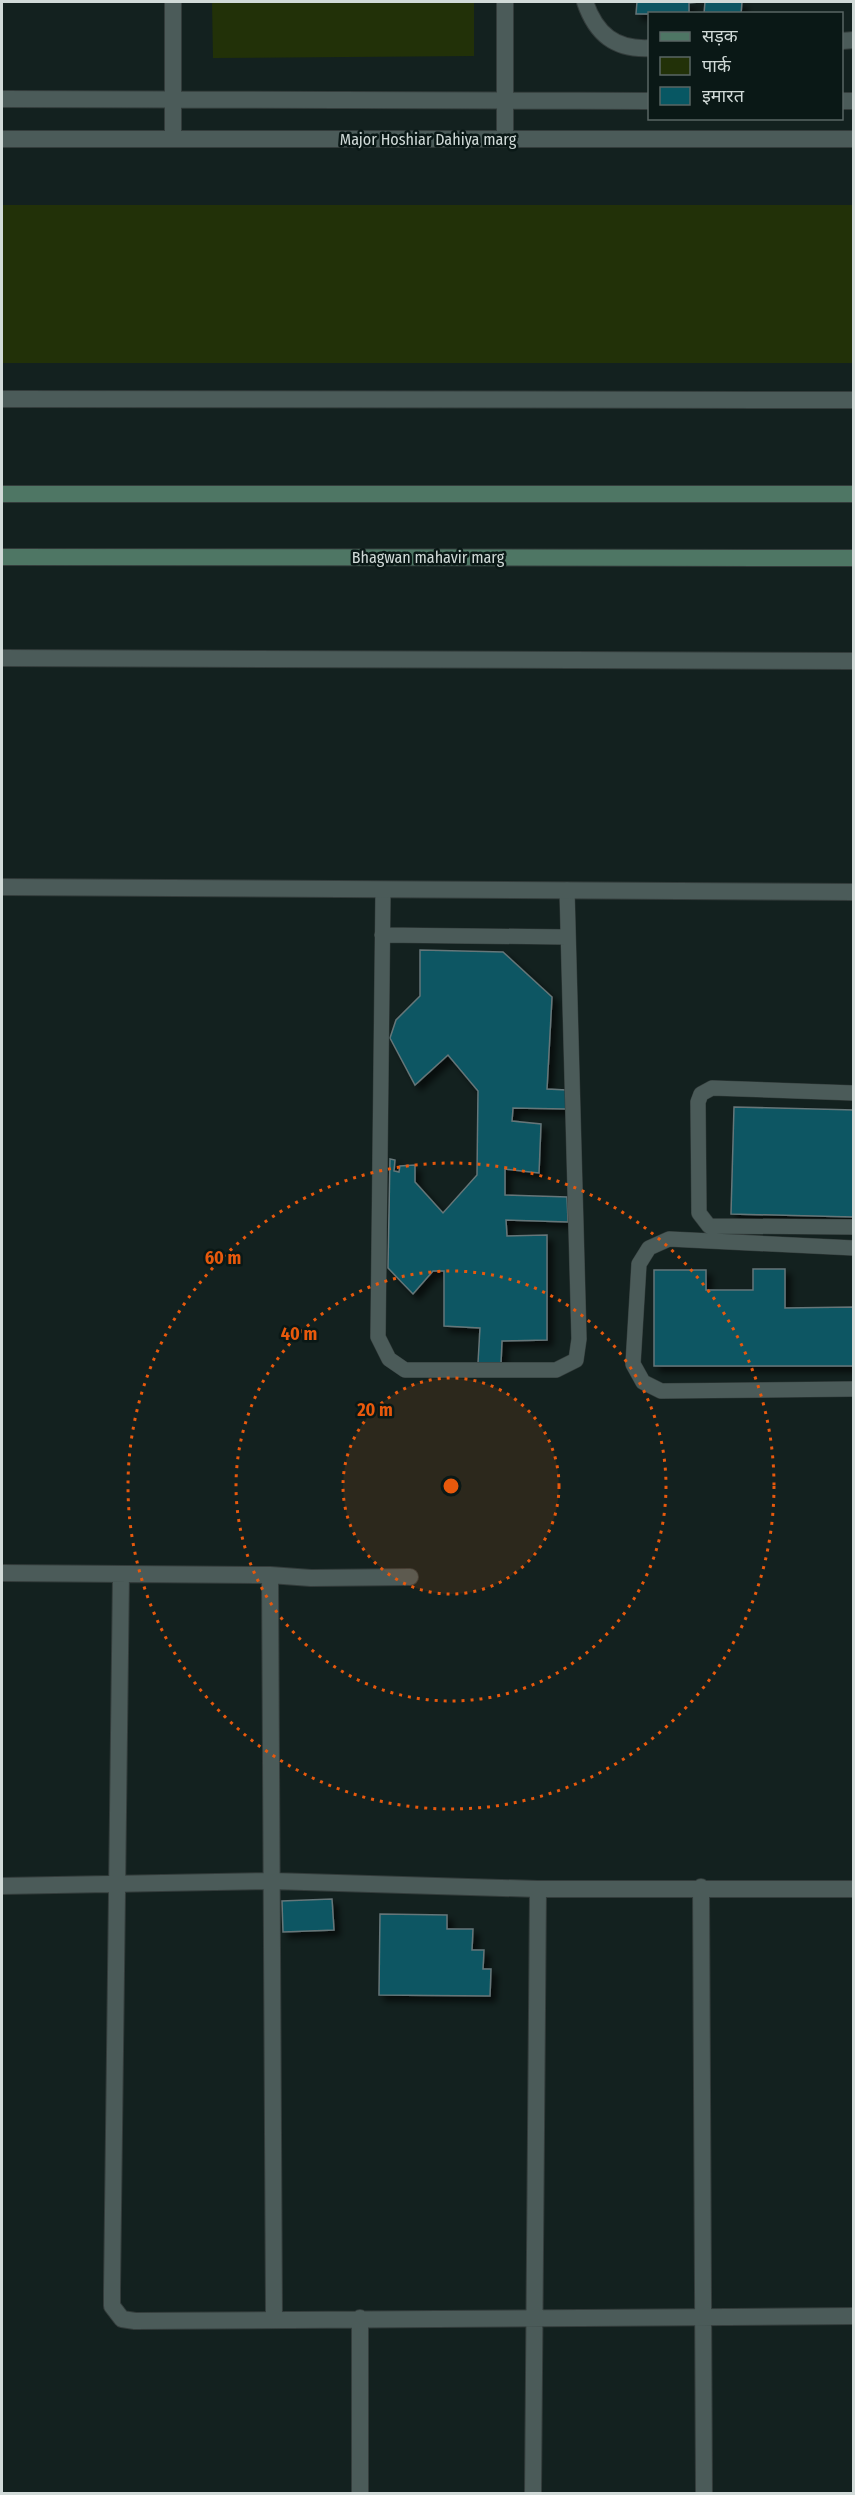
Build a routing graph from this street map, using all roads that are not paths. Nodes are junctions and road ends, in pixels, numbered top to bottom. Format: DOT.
graph roads {
  1 [pos="172,2"];
  2 [pos="505,2"];
  3 [pos="585,2"];
  4 [pos="648,48"];
  5 [pos="2,99"];
  6 [pos="173,99"];
  7 [pos="505,100"];
  8 [pos="648,101"];
  9 [pos="2,139"];
  10 [pos="173,139"];
  11 [pos="505,139"];
  12 [pos="854,139"];
  13 [pos="2,399"];
  14 [pos="854,399"];
  15 [pos="2,494"];
  16 [pos="854,494"];
  17 [pos="2,556"];
  18 [pos="854,558"];
  19 [pos="2,658"];
  20 [pos="854,661"];
  21 [pos="2,887"];
  22 [pos="567,890"];
  23 [pos="383,891"];
  24 [pos="854,892"];
  25 [pos="382,935"];
  26 [pos="567,937"];
  27 [pos="854,1094"];
  28 [pos="854,1227"];
  29 [pos="854,1248"];
  30 [pos="854,1389"];
  31 [pos="2,1573"];
  32 [pos="121,1574"];
  33 [pos="270,1575"];
  34 [pos="410,1576"];
  35 [pos="272,1881"];
  36 [pos="117,1884"];
  37 [pos="2,1886"];
  38 [pos="701,1887"];
  39 [pos="854,1888"];
  40 [pos="538,1889"];
  41 [pos="703,2316"];
  42 [pos="854,2316"];
  43 [pos="535,2317"];
  44 [pos="360,2318"];
  45 [pos="274,2319"];
  46 [pos="360,2493"];
  47 [pos="534,2493"];
  48 [pos="704,2493"];
  1 -- 6 [label="street"];
  2 -- 7 [label="street"];
  3 -- 4 [label="street"];
  5 -- 6 [label="street"];
  6 -- 7 [label="street"];
  6 -- 10 [label="street"];
  7 -- 8 [label="street"];
  7 -- 11 [label="street"];
  9 -- 10 [label="street, Major Hoshiar Dahiya marg"];
  10 -- 11 [label="street, Major Hoshiar Dahiya marg"];
  11 -- 12 [label="street, Major Hoshiar Dahiya marg"];
  13 -- 14 [label="street"];
  15 -- 16 [label="main road"];
  17 -- 18 [label="main road, Bhagwan mahavir marg"];
  19 -- 20 [label="street"];
  21 -- 23 [label="street"];
  22 -- 23 [label="street"];
  22 -- 24 [label="street"];
  22 -- 26 [label="lane"];
  23 -- 25 [label="lane"];
  25 -- 26 [label="lane"];
  25 -- 26 [label="lane"];
  27 -- 28 [label="lane"];
  29 -- 30 [label="lane"];
  31 -- 32 [label="street"];
  32 -- 33 [label="street"];
  32 -- 36 [label="street"];
  33 -- 34 [label="street"];
  33 -- 35 [label="street"];
  35 -- 36 [label="street"];
  35 -- 40 [label="street"];
  35 -- 45 [label="street"];
  36 -- 37 [label="street"];
  36 -- 45 [label="street"];
  38 -- 39 [label="street"];
  38 -- 40 [label="street"];
  38 -- 41 [label="street"];
  40 -- 43 [label="street"];
  41 -- 42 [label="street"];
  41 -- 43 [label="street"];
  41 -- 48 [label="street"];
  43 -- 44 [label="street"];
  43 -- 47 [label="street"];
  44 -- 45 [label="street"];
  44 -- 46 [label="street"];
}
